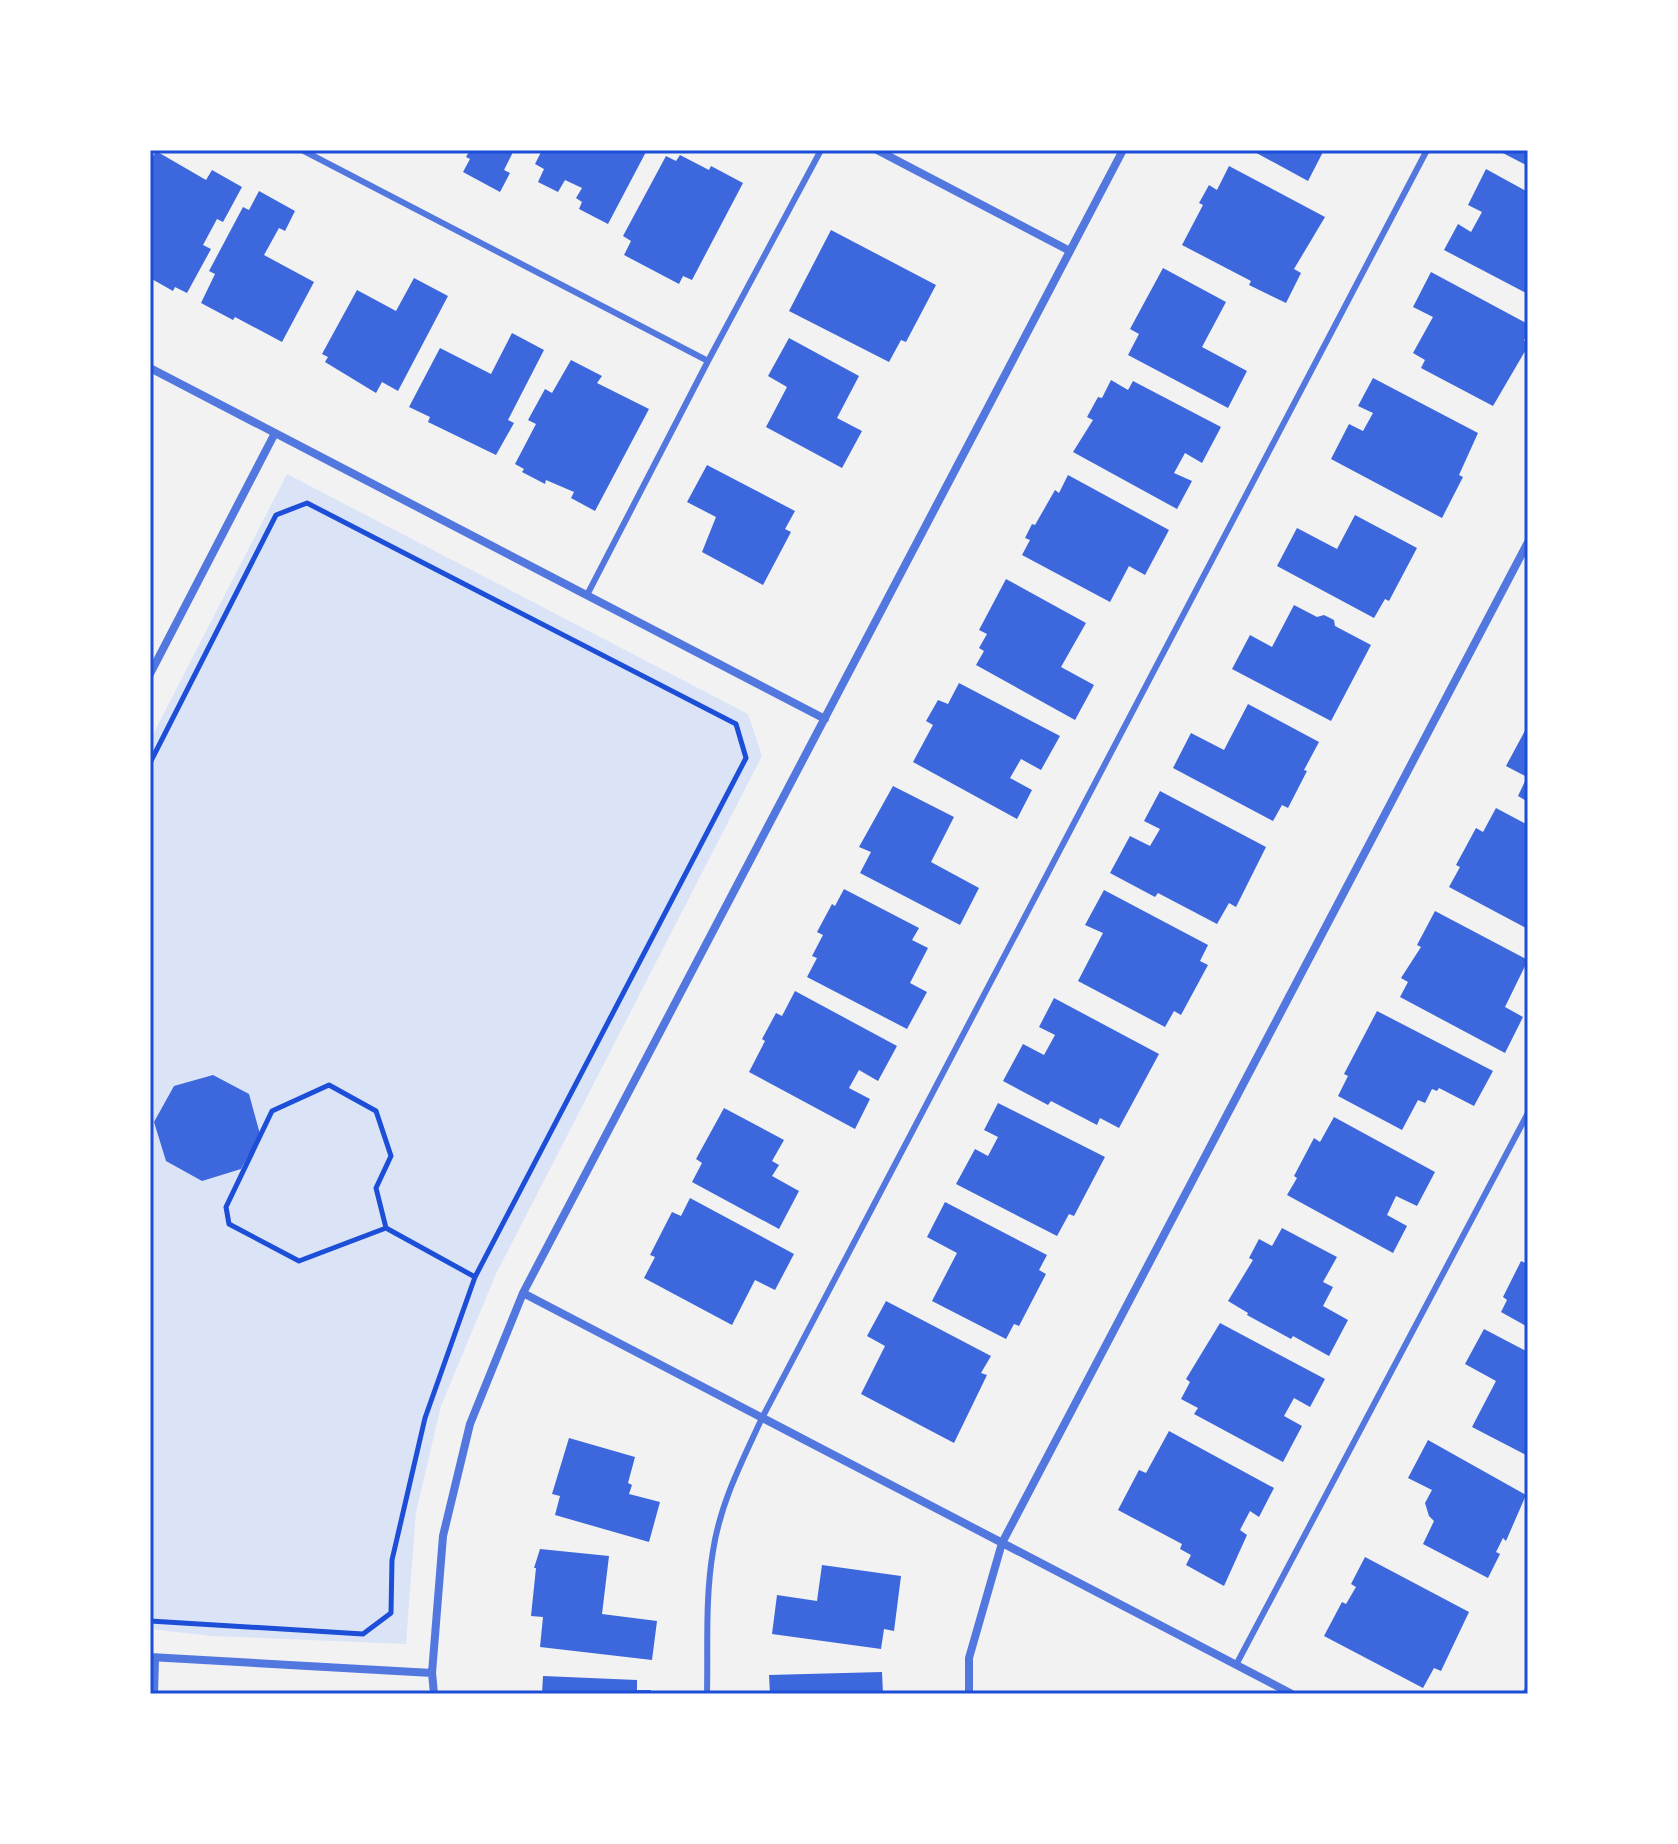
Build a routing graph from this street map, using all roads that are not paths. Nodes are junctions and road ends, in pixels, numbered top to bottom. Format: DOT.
graph roads {
  1 [pos="302,150"];
  2 [pos="821,150"];
  3 [pos="877,150"];
  4 [pos="1123,150"];
  5 [pos="1427,150"];
  6 [pos="1070,251"];
  7 [pos="708,361"];
  8 [pos="150,368"];
  9 [pos="275,433"];
  10 [pos="1528,542"];
  11 [pos="587,595"];
  12 [pos="150,674"];
  13 [pos="825,719"];
  14 [pos="1528,1113"];
  15 [pos="523,1293"];
  16 [pos="762,1418"];
  17 [pos="1002,1543"];
  18 [pos="153,1658"];
  19 [pos="1236,1665"];
  20 [pos="432,1673"];
  21 [pos="155,1694"];
  22 [pos="434,1694"];
  23 [pos="707,1694"];
  24 [pos="969,1694"];
  25 [pos="1292,1694"];
  1 -- 7 [label="lane"];
  2 -- 7 [label="lane"];
  3 -- 6 [label="street"];
  4 -- 6 [label="street"];
  5 -- 16 [label="lane"];
  6 -- 13 [label="street"];
  7 -- 11 [label="lane"];
  8 -- 9 [label="street"];
  9 -- 11 [label="street"];
  9 -- 12 [label="street"];
  10 -- 17 [label="street"];
  11 -- 13 [label="street"];
  13 -- 15 [label="street"];
  14 -- 19 [label="lane"];
  15 -- 16 [label="street"];
  15 -- 20 [label="street"];
  16 -- 17 [label="street"];
  16 -- 23 [label="lane"];
  17 -- 19 [label="street"];
  17 -- 24 [label="street"];
  18 -- 20 [label="street"];
  18 -- 21 [label="lane"];
  19 -- 25 [label="street"];
  20 -- 22 [label="street"];
}
